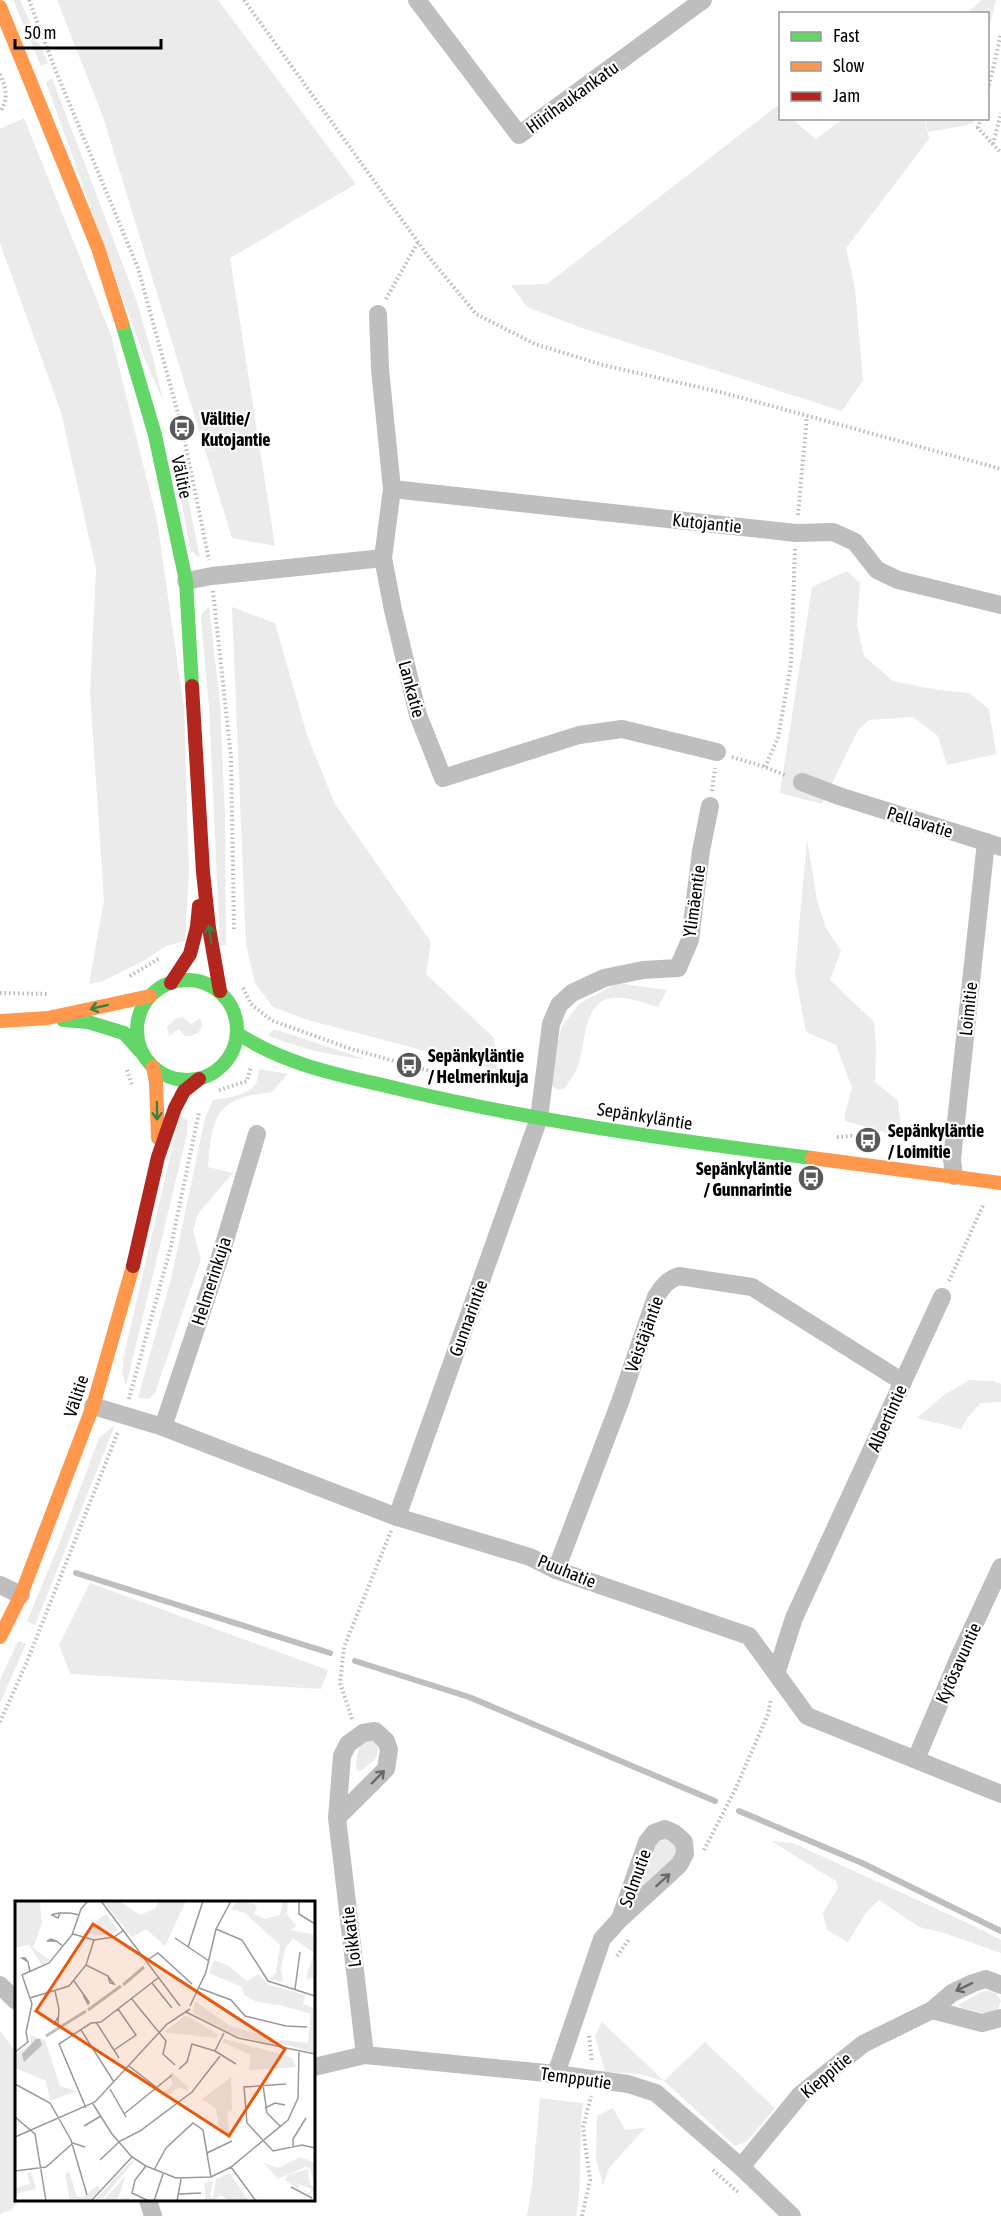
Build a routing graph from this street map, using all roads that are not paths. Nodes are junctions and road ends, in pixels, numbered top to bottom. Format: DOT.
graph roads {
  1 [pos="417,0"];
  2 [pos="703,0"];
  3 [pos="0,7"];
  4 [pos="378,314"];
  5 [pos="392,489"];
  6 [pos="383,558"];
  7 [pos="186,581"];
  8 [pos="1001,605"];
  9 [pos="717,752"];
  10 [pos="802,782"];
  11 [pos="710,806"];
  12 [pos="993,844"];
  13 [pos="203,873"];
  14 [pos="171,983"];
  15 [pos="220,992"];
  16 [pos="150,996"];
  17 [pos="48,1018"];
  18 [pos="0,1021"];
  19 [pos="237,1033"];
  20 [pos="141,1052"];
  21 [pos="288,1062"];
  22 [pos="153,1067"];
  23 [pos="218,1070"];
  24 [pos="199,1079"];
  25 [pos="539,1118"];
  26 [pos="257,1134"];
  27 [pos="158,1157"];
  28 [pos="954,1176"];
  29 [pos="995,1182"];
  30 [pos="942,1297"];
  31 [pos="903,1382"];
  32 [pos="93,1407"];
  33 [pos="163,1427"];
  34 [pos="397,1518"];
  35 [pos="1001,1567"];
  36 [pos="556,1570"];
  37 [pos="0,1585"];
  38 [pos="21,1594"];
  39 [pos="0,1637"];
  40 [pos="777,1671"];
  41 [pos="916,1759"];
  42 [pos="1001,1794"];
  43 [pos="336,1818"];
  44 [pos="620,1919"];
  45 [pos="1001,1984"];
  46 [pos="0,1985"];
  47 [pos="15,2000"];
  48 [pos="932,2010"];
  49 [pos="1001,2018"];
  50 [pos="364,2055"];
  51 [pos="315,2067"];
  52 [pos="556,2074"];
  53 [pos="741,2167"];
  54 [pos="149,2201"];
  55 [pos="153,2216"];
  56 [pos="792,2216"];
  1 -- 2 [label="street, Hiirihaukankatu"];
  3 -- 7 [label="main road, Välitie"];
  4 -- 5 [label="street, Lankatie"];
  5 -- 6 [label="street, Lankatie"];
  5 -- 8 [label="street, Kutojantie"];
  6 -- 7 [label="street"];
  6 -- 9 [label="street, Lankatie"];
  7 -- 13 [label="main road, Välitie"];
  10 -- 12 [label="street, Pellavatie"];
  11 -- 25 [label="street, Ylimäentie"];
  12 -- 28 [label="street, Loimitie"];
  13 -- 14 [label="main road, Välitie"];
  15 -- 13 [label="main road, Välitie, one-way"];
  14 -- 15 [label="main road"];
  14 -- 16 [label="main road"];
  15 -- 19 [label="main road"];
  16 -- 17 [label="main road, one-way"];
  16 -- 20 [label="main road"];
  17 -- 18 [label="main road"];
  17 -- 20 [label="main road"];
  19 -- 21 [label="main road, Sepänkyläntie"];
  19 -- 23 [label="main road"];
  20 -- 22 [label="main road"];
  21 -- 23 [label="main road, Sepänkyläntie"];
  21 -- 25 [label="main road, Sepänkyläntie"];
  22 -- 24 [label="main road"];
  22 -- 27 [label="main road, Välitie, one-way"];
  23 -- 24 [label="main road"];
  24 -- 27 [label="main road, Välitie"];
  25 -- 28 [label="main road, Sepänkyläntie"];
  25 -- 34 [label="street, Gunnarintie"];
  26 -- 33 [label="street, Helmerinkuja"];
  27 -- 32 [label="main road, Välitie"];
  28 -- 29 [label="main road, Sepänkyläntie"];
  30 -- 31 [label="street, Albertintie"];
  31 -- 36 [label="street, Veistäjäntie"];
  31 -- 40 [label="street, Albertintie"];
  32 -- 33 [label="street, Puuhatie"];
  32 -- 38 [label="main road, Välitie"];
  33 -- 34 [label="street, Puuhatie"];
  34 -- 36 [label="street, Puuhatie"];
  35 -- 41 [label="street, Kytösavuntie"];
  36 -- 40 [label="street, Puuhatie"];
  37 -- 38 [label="street"];
  38 -- 39 [label="main road, Välitie"];
  40 -- 41 [label="street, Puuhatie"];
  41 -- 42 [label="street, Puuhatie"];
  43 -- 43 [label="street, Loikkatie, one-way"];
  43 -- 50 [label="street, Loikkatie"];
  44 -- 44 [label="street, Solmutie, one-way"];
  44 -- 52 [label="street, Solmutie"];
  45 -- 48 [label="street, Kieppitie, one-way"];
  46 -- 47 [label="street"];
  48 -- 49 [label="street"];
  48 -- 53 [label="street, Kieppitie"];
  50 -- 51 [label="street, Tempputie"];
  50 -- 52 [label="street, Tempputie"];
  52 -- 53 [label="street, Tempputie"];
  53 -- 56 [label="street, Tempputie"];
  54 -- 55 [label="street"];
}
